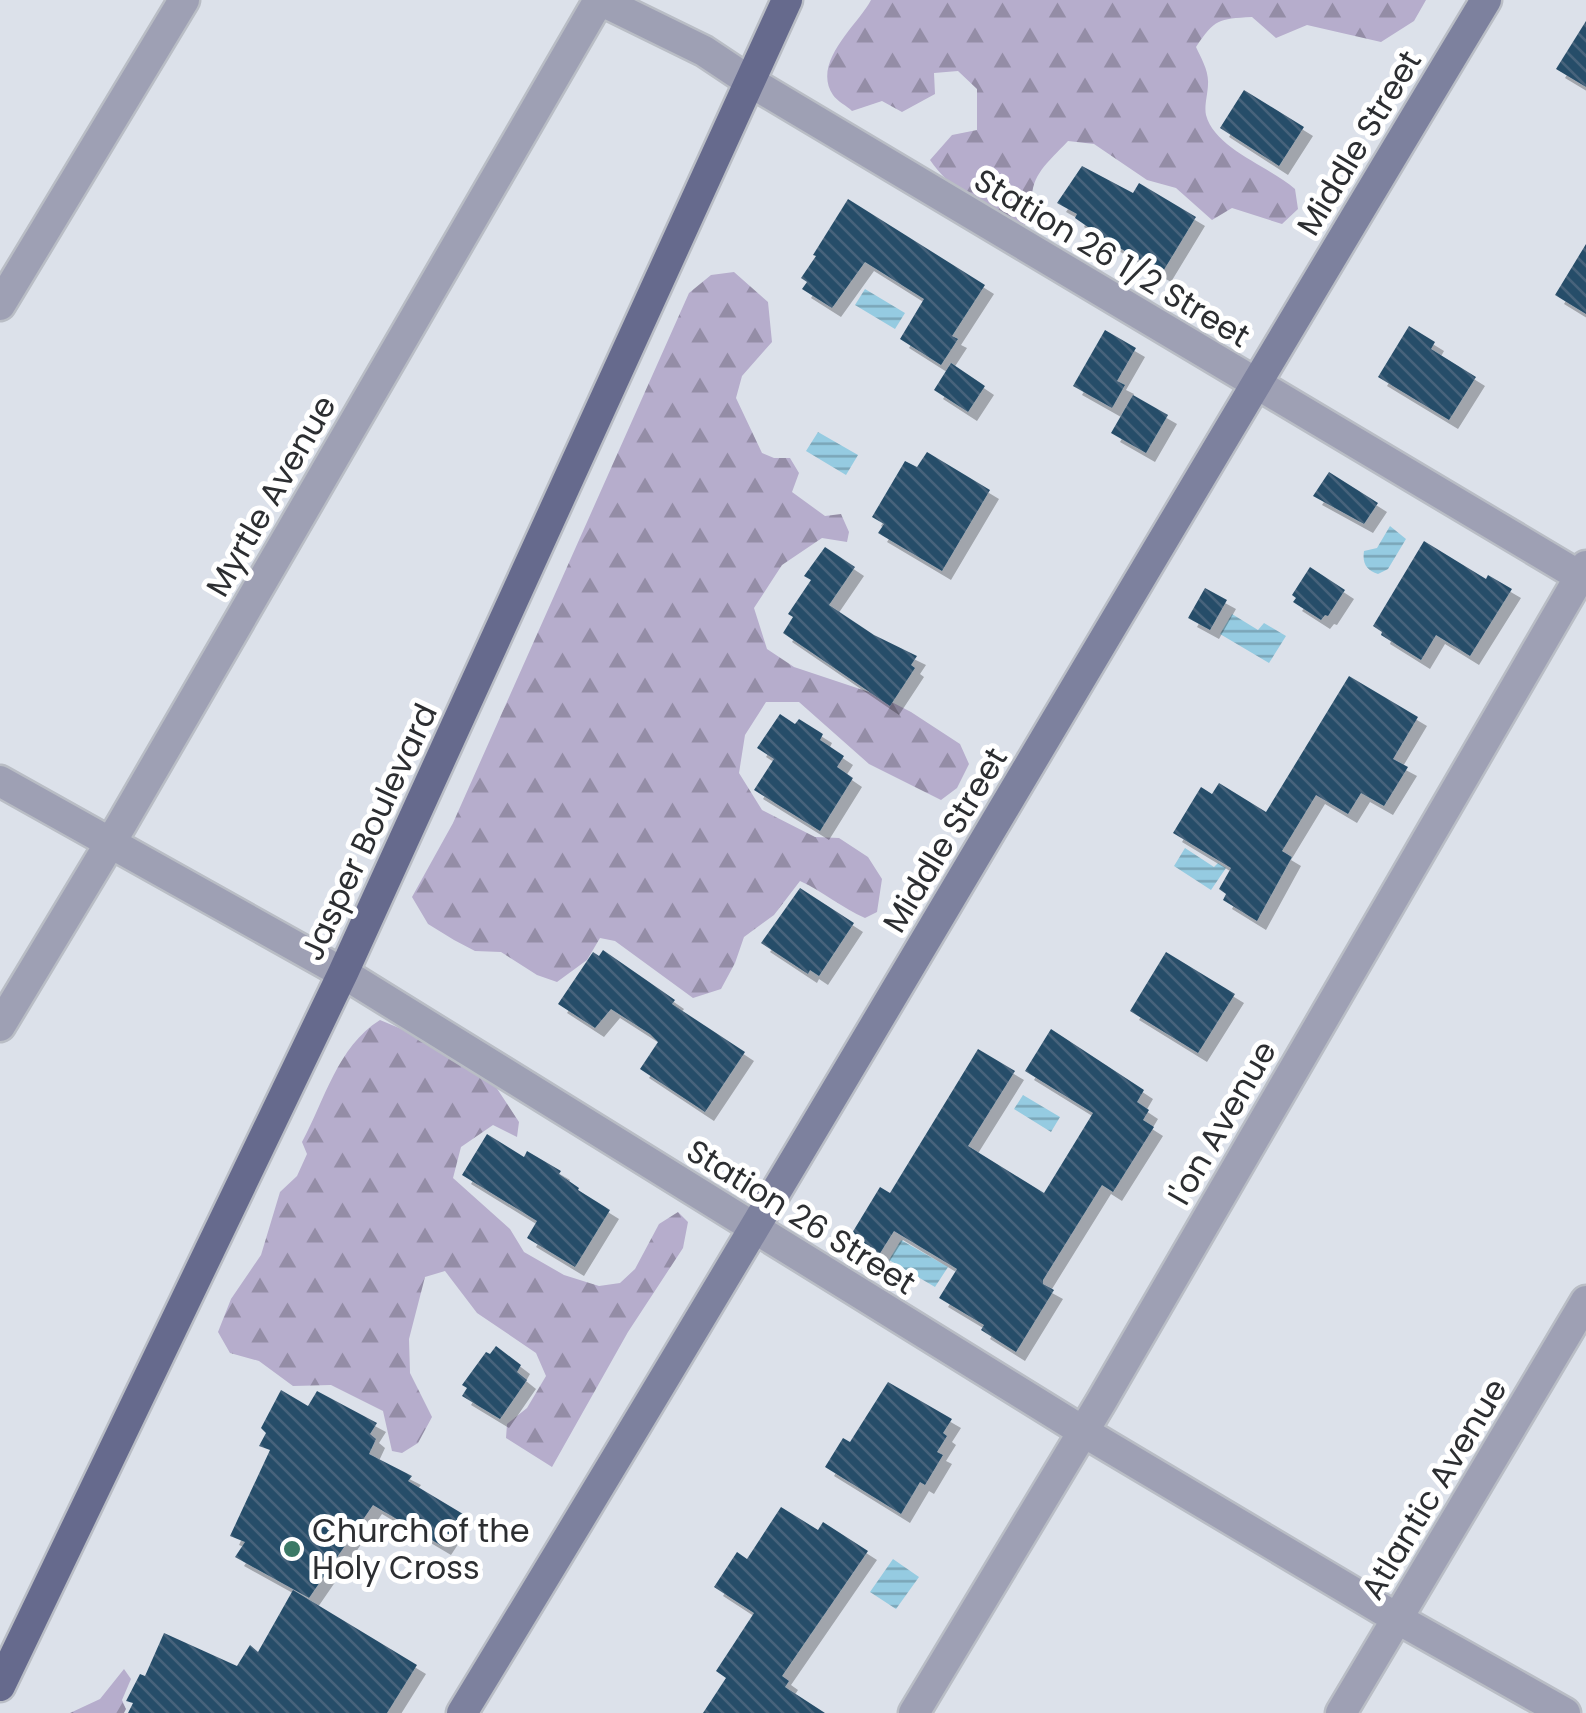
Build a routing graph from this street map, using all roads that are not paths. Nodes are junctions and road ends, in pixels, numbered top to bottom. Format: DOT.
graph roads {
  1 [pos="184,0"];
  2 [pos="600,0"];
  3 [pos="787,0"];
  4 [pos="1486,0"];
  5 [pos="749,81"];
  6 [pos="0,305"];
  7 [pos="1254,384"];
  8 [pos="1584,574"];
  9 [pos="0,780"];
  10 [pos="110,843"];
  11 [pos="343,973"];
  12 [pos="0,1026"];
  13 [pos="755,1231"];
  14 [pos="1586,1301"];
  15 [pos="1084,1432"];
  16 [pos="1398,1620"];
  17 [pos="0,1686"];
  18 [pos="462,1713"];
  19 [pos="914,1713"];
  20 [pos="1342,1713"];
  21 [pos="1565,1713"];
  1 -- 6 [label="street"];
  2 -- 5 [label="street, Station 26 1/2 Street"];
  2 -- 10 [label="street, Myrtle Avenue"];
  3 -- 5 [label="main road, Jasper Boulevard"];
  4 -- 7 [label="street, Middle Street"];
  5 -- 7 [label="street, Station 26 1/2 Street"];
  5 -- 11 [label="main road, Jasper Boulevard"];
  7 -- 8 [label="street, Station 26 1/2 Street"];
  7 -- 13 [label="street, Middle Street"];
  8 -- 15 [label="street, I'on Avenue"];
  9 -- 10 [label="street, Station 26 Street"];
  10 -- 11 [label="street, Station 26 Street"];
  10 -- 12 [label="street, Myrtle Avenue"];
  11 -- 13 [label="street, Station 26 Street"];
  11 -- 17 [label="main road, Jasper Boulevard"];
  13 -- 15 [label="street, Station 26 Street"];
  13 -- 18 [label="street, Middle Street"];
  14 -- 16 [label="street, Atlantic Avenue"];
  15 -- 16 [label="street, Station 26 Street"];
  15 -- 19 [label="street, I'on Avenue"];
  16 -- 20 [label="street, Atlantic Avenue"];
  16 -- 21 [label="street, Station 26 Street"];
}
